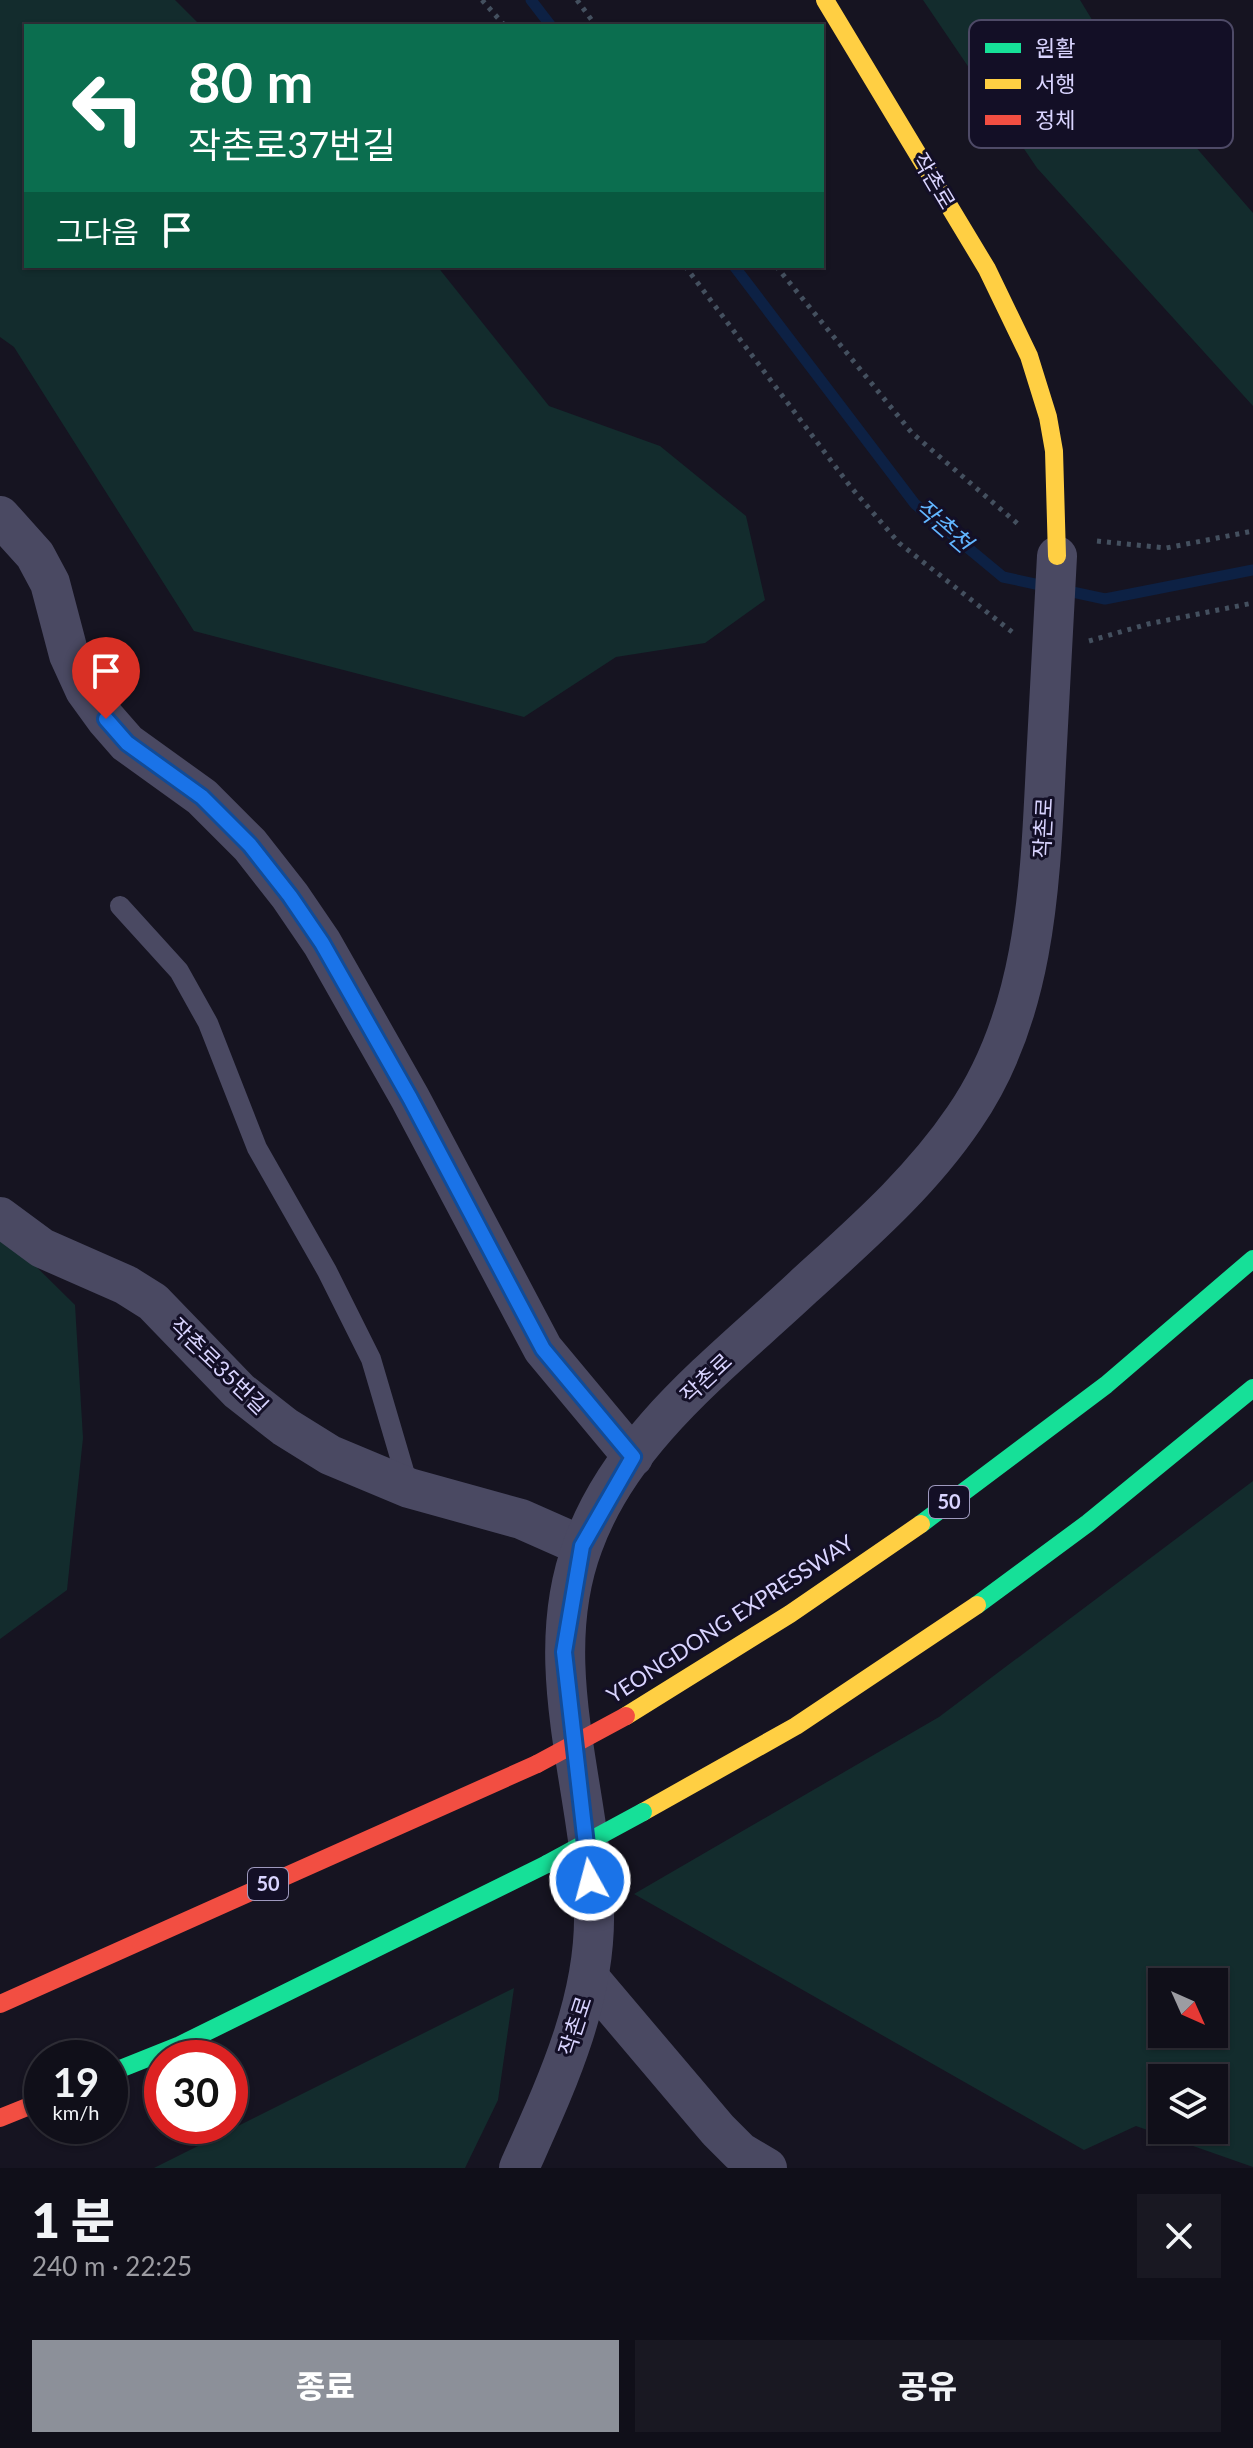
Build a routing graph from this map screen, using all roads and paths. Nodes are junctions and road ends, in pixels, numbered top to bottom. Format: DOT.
graph roads {
  1 [pos="482,0"];
  2 [pos="577,0"];
  3 [pos="825,0"];
  4 [pos="503,24"];
  5 [pos="595,24"];
  6 [pos="686,268"];
  7 [pos="778,268"];
  8 [pos="0,516"];
  9 [pos="1253,531"];
  10 [pos="1057,547"];
  11 [pos="1253,603"];
  12 [pos="1052,652"];
  13 [pos="120,906"];
  14 [pos="0,1217"];
  15 [pos="1253,1259"];
  16 [pos="1253,1388"];
  17 [pos="633,1457"];
  18 [pos="409,1488"];
  19 [pos="582,1546"];
  20 [pos="590,1979"];
  21 [pos="0,2004"];
  22 [pos="128,2066"];
  23 [pos="24,2108"];
  24 [pos="0,2118"];
  25 [pos="519,2168"];
  26 [pos="767,2168"];
  1 -- 4 [label="path"];
  2 -- 5 [label="path"];
  3 -- 10 [label="main road, 작촌로"];
  6 -- 12 [label="path"];
  7 -- 10 [label="path"];
  8 -- 17 [label="street"];
  9 -- 10 [label="path"];
  10 -- 12 [label="street, 작촌로"];
  11 -- 12 [label="path"];
  12 -- 17 [label="street, 작촌로"];
  13 -- 18 [label="lane"];
  14 -- 18 [label="street, 작촌로35번길"];
  15 -- 21 [label="main road, YEONGDONG EXPRESSWAY / 50, bridge"];
  16 -- 22 [label="main road, bridge"];
  17 -- 19 [label="street, 작촌로"];
  18 -- 19 [label="street, 작촌로35번길"];
  19 -- 20 [label="street, 작촌로"];
  20 -- 25 [label="street, 작촌로"];
  20 -- 26 [label="street"];
  23 -- 24 [label="main road"];
}
